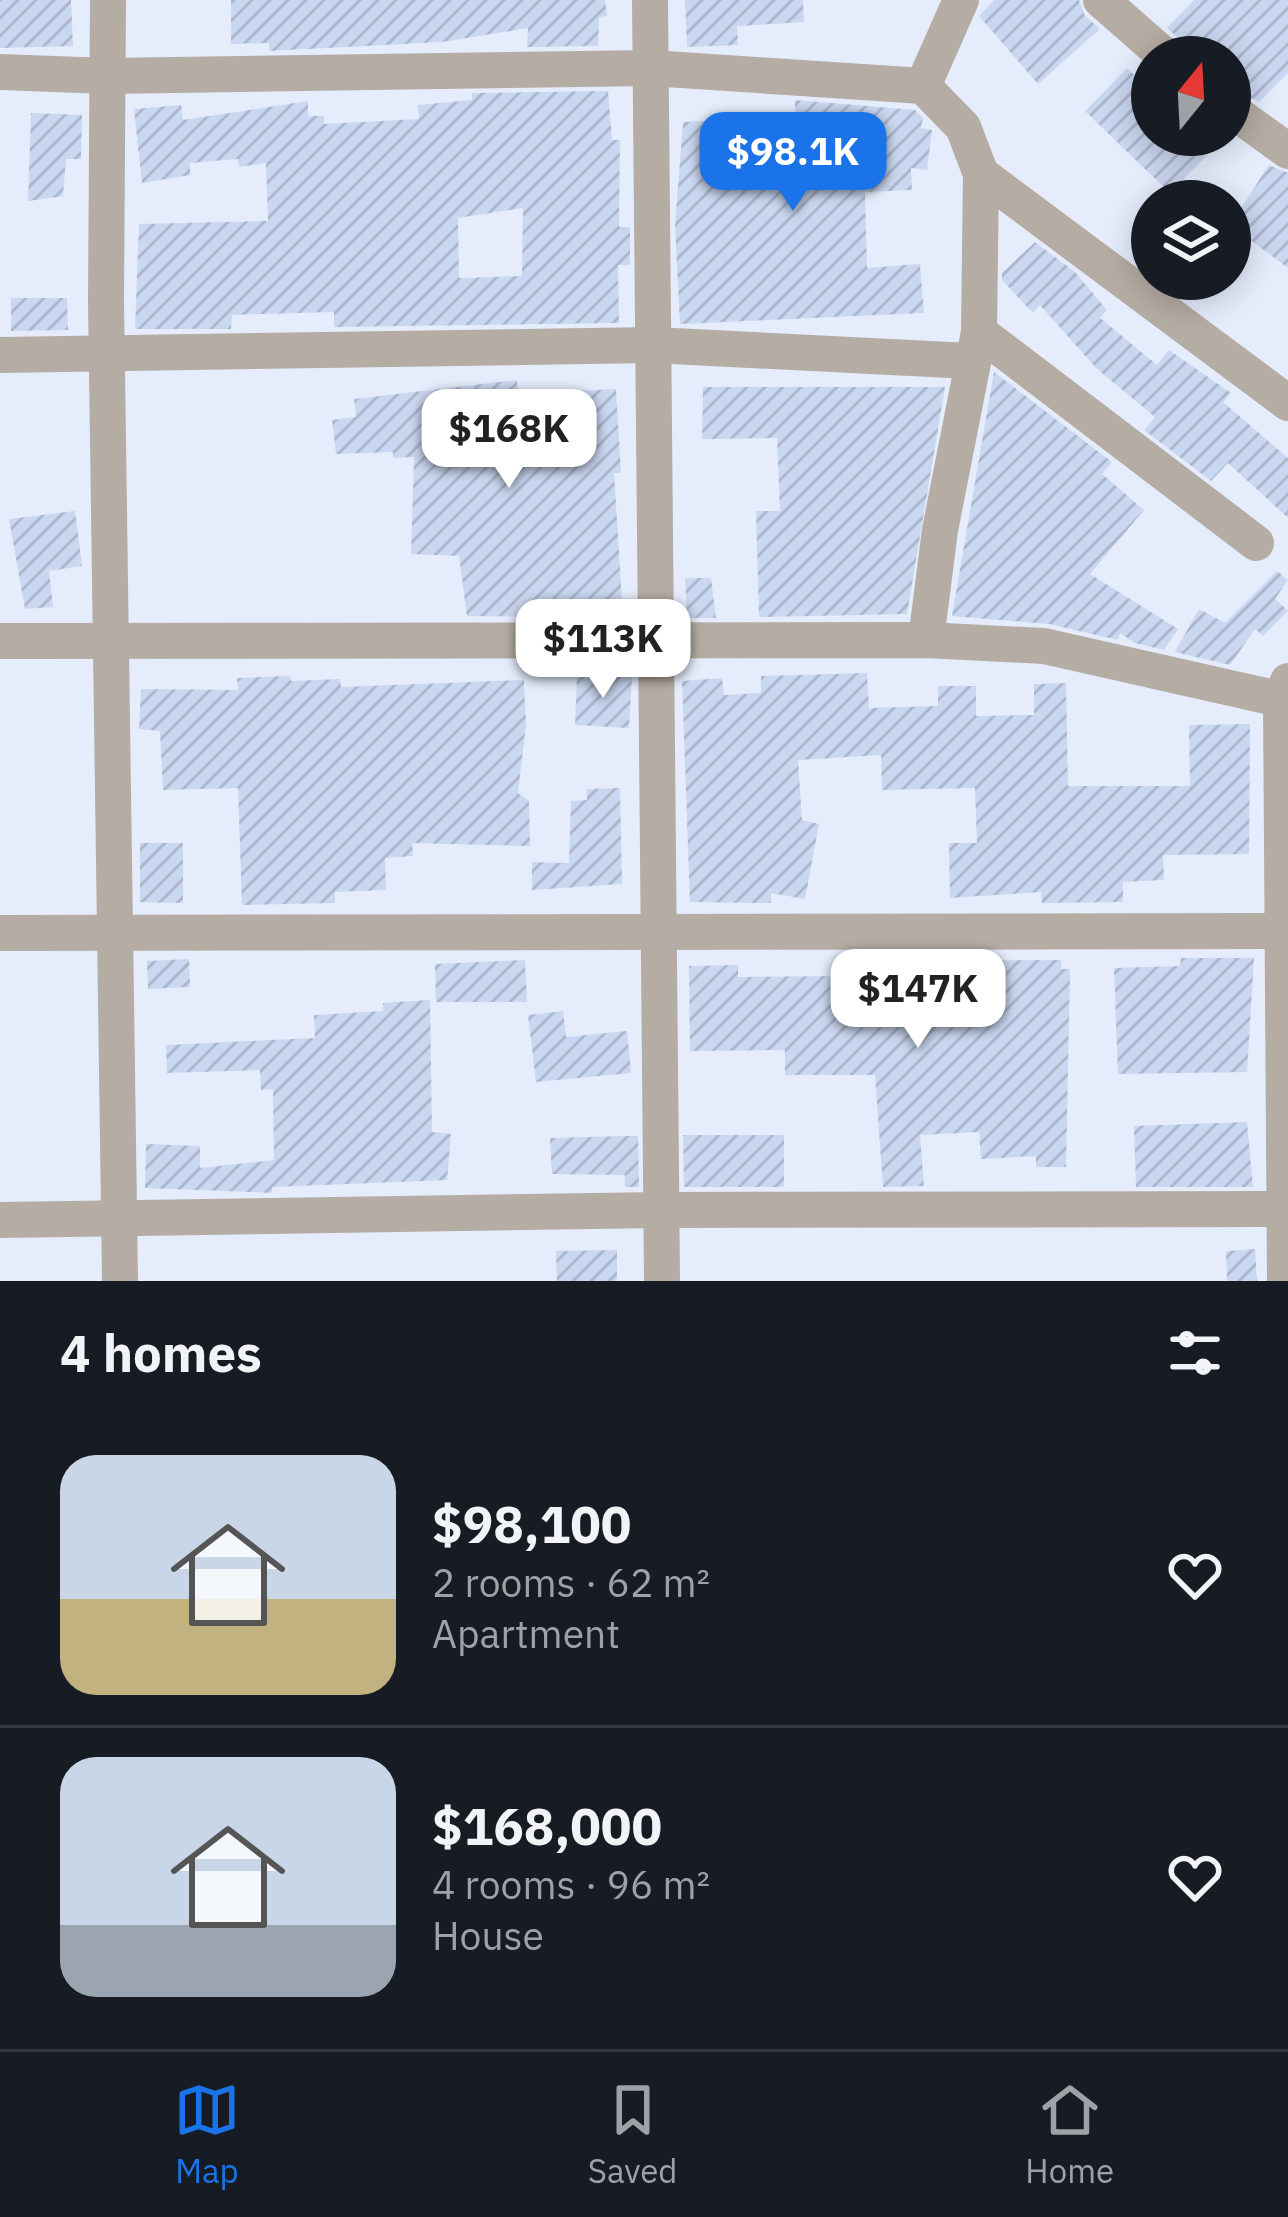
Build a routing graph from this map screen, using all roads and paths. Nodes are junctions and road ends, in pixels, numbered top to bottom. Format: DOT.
graph roads {
  1 [pos="108,0"];
  2 [pos="650,0"];
  3 [pos="961,0"];
  4 [pos="1101,0"];
  5 [pos="1142,36"];
  6 [pos="651,68"];
  7 [pos="0,72"];
  8 [pos="108,76"];
  9 [pos="923,86"];
  10 [pos="1251,124"];
  11 [pos="1288,151"];
  12 [pos="981,174"];
  13 [pos="653,345"];
  14 [pos="974,346"];
  15 [pos="0,355"];
  16 [pos="108,356"];
  17 [pos="1288,404"];
  18 [pos="1256,543"];
  19 [pos="926,640"];
  20 [pos="0,641"];
  21 [pos="656,641"];
  22 [pos="112,642"];
  23 [pos="1286,694"];
  24 [pos="1281,931"];
  25 [pos="659,932"];
  26 [pos="0,934"];
  27 [pos="117,934"];
  28 [pos="1286,1209"];
  29 [pos="661,1210"];
  30 [pos="0,1220"];
  31 [pos="122,1220"];
  32 [pos="120,1281"];
  33 [pos="662,1281"];
  34 [pos="1285,1281"];
  1 -- 8 [label="street"];
  2 -- 6 [label="street"];
  3 -- 9 [label="street"];
  4 -- 5 [label="street"];
  6 -- 8 [label="street"];
  6 -- 9 [label="street"];
  6 -- 13 [label="street"];
  7 -- 8 [label="street"];
  8 -- 16 [label="street"];
  9 -- 12 [label="street"];
  10 -- 11 [label="street"];
  12 -- 14 [label="street"];
  12 -- 17 [label="street"];
  13 -- 14 [label="street"];
  13 -- 16 [label="street"];
  13 -- 21 [label="street"];
  14 -- 18 [label="street"];
  14 -- 19 [label="street"];
  15 -- 16 [label="street"];
  16 -- 22 [label="street"];
  19 -- 21 [label="street"];
  19 -- 23 [label="street"];
  20 -- 22 [label="street"];
  21 -- 22 [label="street"];
  21 -- 25 [label="street"];
  22 -- 27 [label="street"];
  23 -- 24 [label="street"];
  24 -- 25 [label="street"];
  24 -- 28 [label="street"];
  25 -- 27 [label="street"];
  25 -- 29 [label="street"];
  26 -- 27 [label="street"];
  27 -- 31 [label="street"];
  28 -- 29 [label="street"];
  28 -- 34 [label="street"];
  29 -- 31 [label="street"];
  29 -- 33 [label="street"];
  30 -- 31 [label="street"];
  31 -- 32 [label="street"];
}
